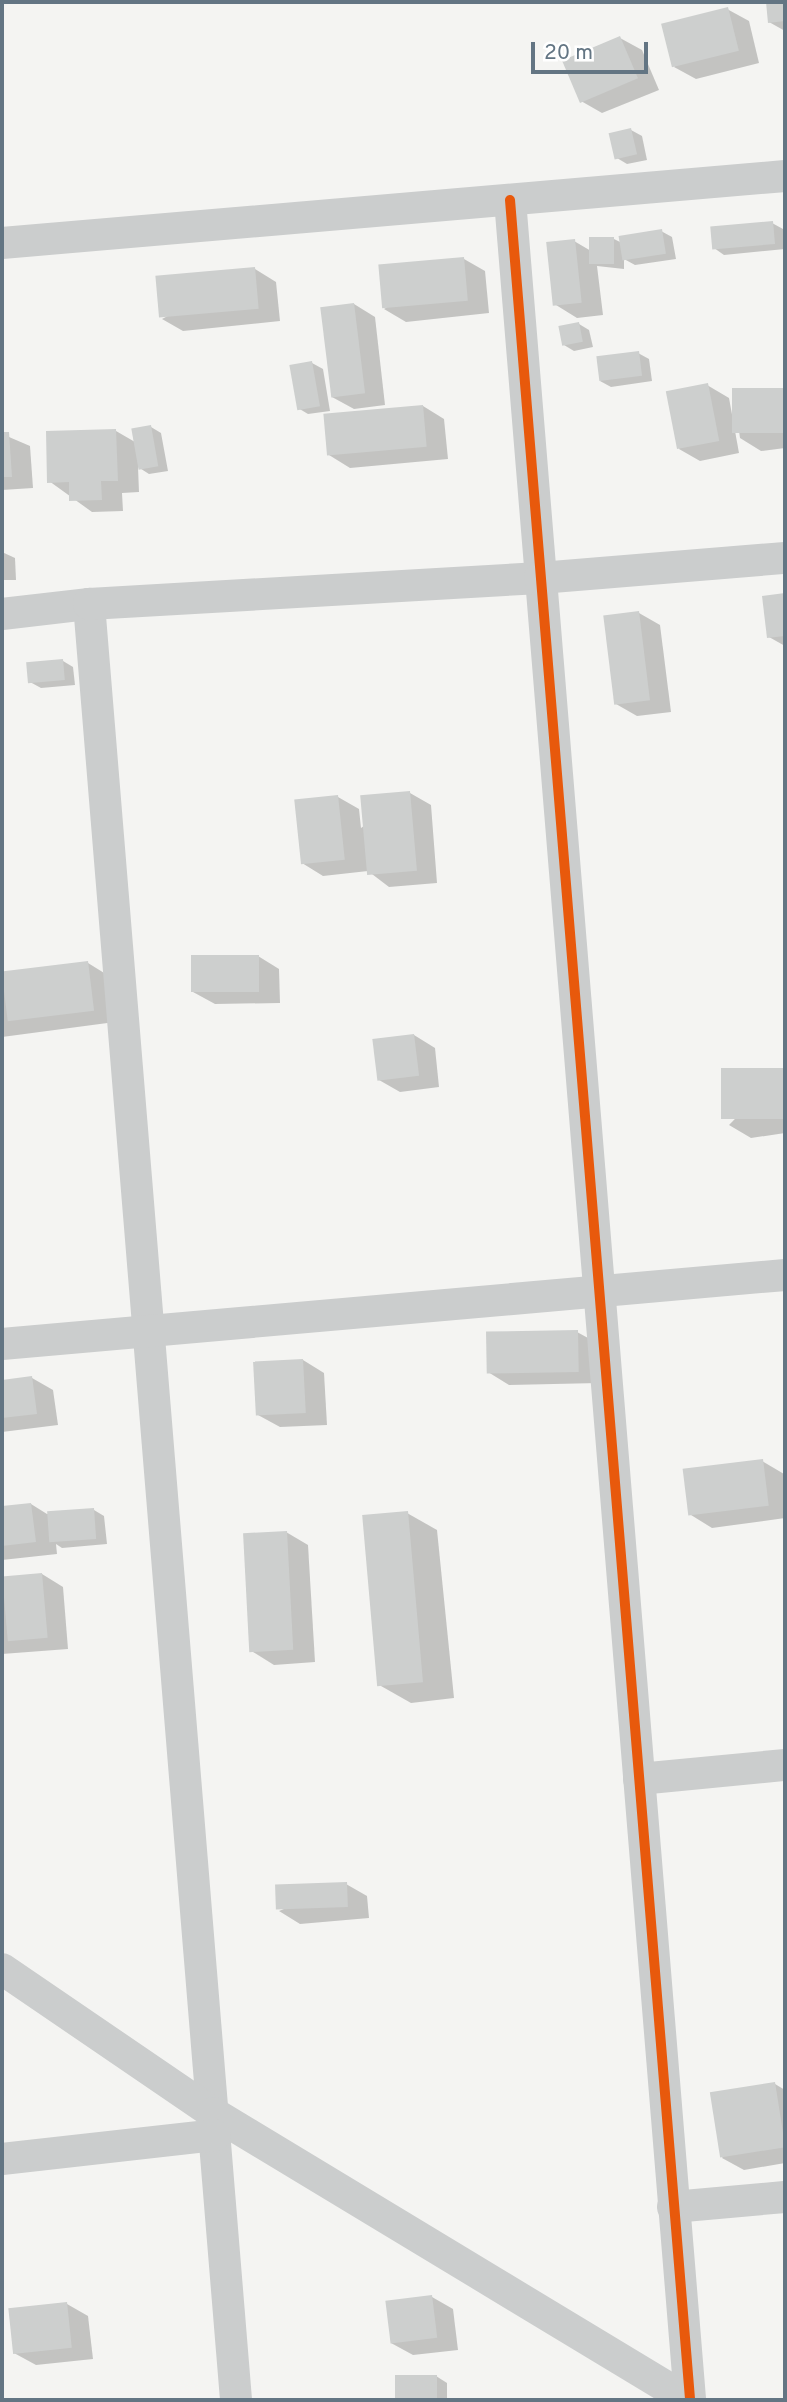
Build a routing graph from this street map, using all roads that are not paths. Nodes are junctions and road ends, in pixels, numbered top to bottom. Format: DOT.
graph roads {
  1 [pos="785,176"];
  2 [pos="510,201"];
  3 [pos="2,243"];
  4 [pos="785,558"];
  5 [pos="540,578"];
  6 [pos="89,604"];
  7 [pos="2,614"];
  8 [pos="785,1275"];
  9 [pos="599,1292"];
  10 [pos="149,1331"];
  11 [pos="2,1344"];
  12 [pos="785,1765"];
  13 [pos="639,1779"];
  14 [pos="2,1969"];
  15 [pos="214,2124"];
  16 [pos="2,2159"];
  17 [pos="785,2197"];
  18 [pos="673,2207"];
  19 [pos="236,2400"];
  20 [pos="689,2400"];
  1 -- 2 [label="street"];
  2 -- 3 [label="street"];
  2 -- 5 [label="street"];
  4 -- 5 [label="street"];
  5 -- 6 [label="street"];
  5 -- 9 [label="street"];
  6 -- 7 [label="street"];
  6 -- 10 [label="street"];
  8 -- 9 [label="street"];
  9 -- 10 [label="street"];
  9 -- 13 [label="street"];
  10 -- 11 [label="street"];
  10 -- 15 [label="street"];
  12 -- 13 [label="street"];
  13 -- 18 [label="street"];
  14 -- 15 [label="street"];
  15 -- 16 [label="street"];
  15 -- 19 [label="street"];
  15 -- 20 [label="street"];
  17 -- 18 [label="street"];
  18 -- 20 [label="street"];
}
